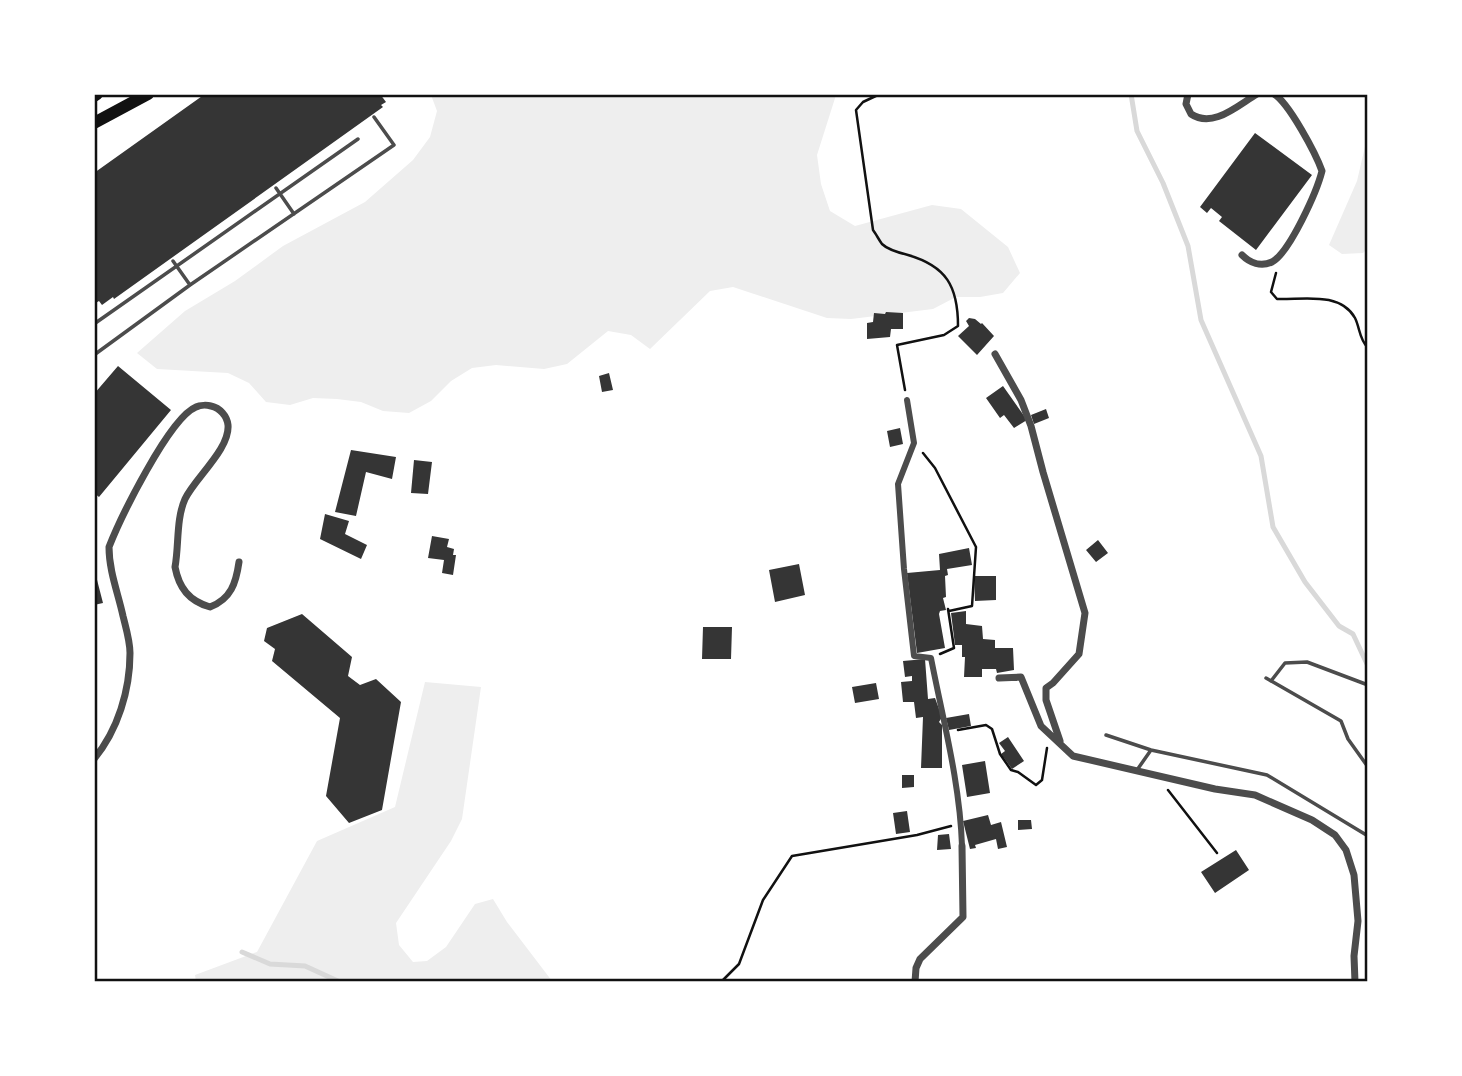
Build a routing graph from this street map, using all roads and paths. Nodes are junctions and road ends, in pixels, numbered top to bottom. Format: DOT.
graph roads {
  1 [pos="148,94"];
  2 [pos="880,94"];
  3 [pos="1188,94"];
  4 [pos="1257,94"];
  5 [pos="1274,94"];
  6 [pos="374,117"];
  7 [pos="94,122"];
  8 [pos="358,139"];
  9 [pos="276,188"];
  10 [pos="294,214"];
  11 [pos="1242,255"];
  12 [pos="1278,258"];
  13 [pos="173,261"];
  14 [pos="190,285"];
  15 [pos="94,324"];
  16 [pos="1367,348"];
  17 [pos="995,354"];
  18 [pos="94,355"];
  19 [pos="907,400"];
  20 [pos="914,443"];
  21 [pos="239,562"];
  22 [pos="931,658"];
  23 [pos="999,678"];
  24 [pos="1266,678"];
  25 [pos="1271,681"];
  26 [pos="1367,685"];
  27 [pos="946,732"];
  28 [pos="1106,735"];
  29 [pos="1052,736"];
  30 [pos="1061,745"];
  31 [pos="1151,750"];
  32 [pos="94,759"];
  33 [pos="1367,767"];
  34 [pos="1137,770"];
  35 [pos="1154,774"];
  36 [pos="961,824"];
  37 [pos="1367,836"];
  38 [pos="962,846"];
  39 [pos="1217,853"];
  40 [pos="721,982"];
  41 [pos="915,982"];
  42 [pos="1355,982"];
  1 -- 7 [label="main road"];
  2 -- 19 [label="path"];
  3 -- 4 [label="street"];
  5 -- 12 [label="street"];
  6 -- 10 [label="lane"];
  8 -- 15 [label="lane"];
  9 -- 10 [label="lane"];
  10 -- 14 [label="lane"];
  11 -- 12 [label="street"];
  12 -- 16 [label="path"];
  13 -- 14 [label="lane"];
  14 -- 18 [label="lane"];
  17 -- 30 [label="street"];
  19 -- 20 [label="street"];
  20 -- 22 [label="street"];
  20 -- 22 [label="path"];
  21 -- 32 [label="street"];
  22 -- 27 [label="street"];
  23 -- 29 [label="street"];
  24 -- 25 [label="lane"];
  25 -- 26 [label="lane"];
  25 -- 33 [label="lane"];
  27 -- 29 [label="path"];
  27 -- 36 [label="street"];
  28 -- 31 [label="lane"];
  29 -- 30 [label="street"];
  30 -- 34 [label="street"];
  31 -- 34 [label="lane"];
  31 -- 37 [label="lane"];
  34 -- 35 [label="street"];
  35 -- 39 [label="path"];
  35 -- 42 [label="street"];
  36 -- 38 [label="street"];
  36 -- 40 [label="path"];
  38 -- 41 [label="street"];
}
